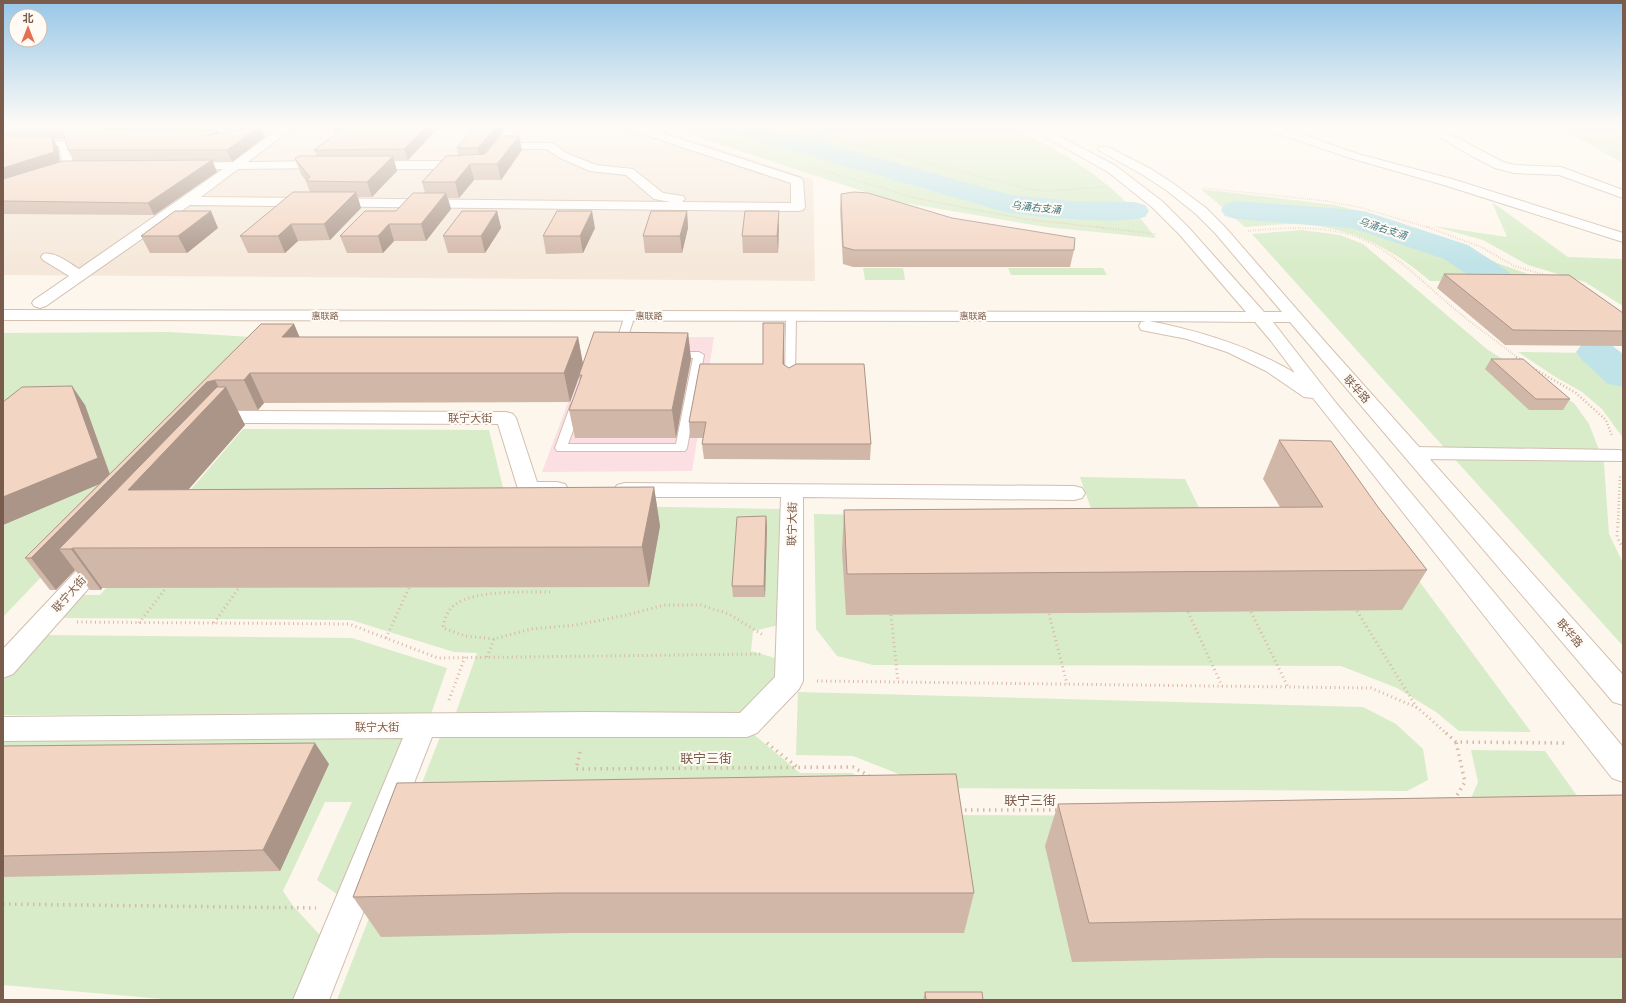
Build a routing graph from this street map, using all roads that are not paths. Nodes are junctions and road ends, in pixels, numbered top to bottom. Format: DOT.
graph roads {
  1 [pos="227,173"];
  2 [pos="630,173"];
  3 [pos="772,173"];
  4 [pos="1117,173"];
  5 [pos="1148,173"];
  6 [pos="1415,173"];
  7 [pos="1566,173"];
  8 [pos="1623,194"];
  9 [pos="188,201"];
  10 [pos="718,206"];
  11 [pos="1623,238"];
  12 [pos="48,258"];
  13 [pos="79,275"];
  14 [pos="40,302"];
  15 [pos="3,303"];
  16 [pos="1248,303"];
  17 [pos="1289,310"];
  18 [pos="3,315"];
  19 [pos="630,315"];
  20 [pos="791,315"];
  21 [pos="1069,316"];
  22 [pos="1261,317"];
  23 [pos="619,354"];
  24 [pos="663,354"];
  25 [pos="790,379"];
  26 [pos="582,390"];
  27 [pos="1329,407"];
  28 [pos="204,446"];
  29 [pos="1413,453"];
  30 [pos="1618,456"];
  31 [pos="792,490"];
  32 [pos="1074,494"];
  33 [pos="119,540"];
  34 [pos="3,667"];
  35 [pos="1623,694"];
  36 [pos="430,726"];
  37 [pos="3,729"];
  38 [pos="1623,769"];
  39 [pos="311,1000"];
  1 -- 9 [label="street"];
  2 -- 10 [label="street"];
  3 -- 10 [label="street"];
  4 -- 16 [label="street"];
  5 -- 17 [label="street, 联华路"];
  6 -- 11 [label="street"];
  7 -- 8 [label="street"];
  9 -- 10 [label="street"];
  9 -- 13 [label="street"];
  12 -- 13 [label="street"];
  13 -- 14 [label="street"];
  14 -- 15 [label="street, 惠联路"];
  14 -- 16 [label="street, 惠联路"];
  16 -- 17 [label="street, 惠联路"];
  16 -- 22 [label="street"];
  17 -- 22 [label="street, 惠联路"];
  17 -- 29 [label="street, 联华路"];
  18 -- 19 [label="street, 惠联路"];
  19 -- 20 [label="street, 惠联路"];
  19 -- 23 [label="lane"];
  20 -- 21 [label="street, 惠联路"];
  20 -- 25 [label="lane"];
  21 -- 22 [label="street, 惠联路"];
  21 -- 27 [label="street"];
  22 -- 27 [label="street"];
  24 -- 26 [label="lane"];
  27 -- 38 [label="street"];
  28 -- 31 [label="street, 联宁大街"];
  29 -- 30 [label="street"];
  29 -- 35 [label="street, 联华路"];
  31 -- 32 [label="street"];
  31 -- 36 [label="street, 联宁大街"];
  33 -- 34 [label="street, 联宁大街"];
  36 -- 37 [label="street, 联宁大街"];
  36 -- 39 [label="street"];
}
